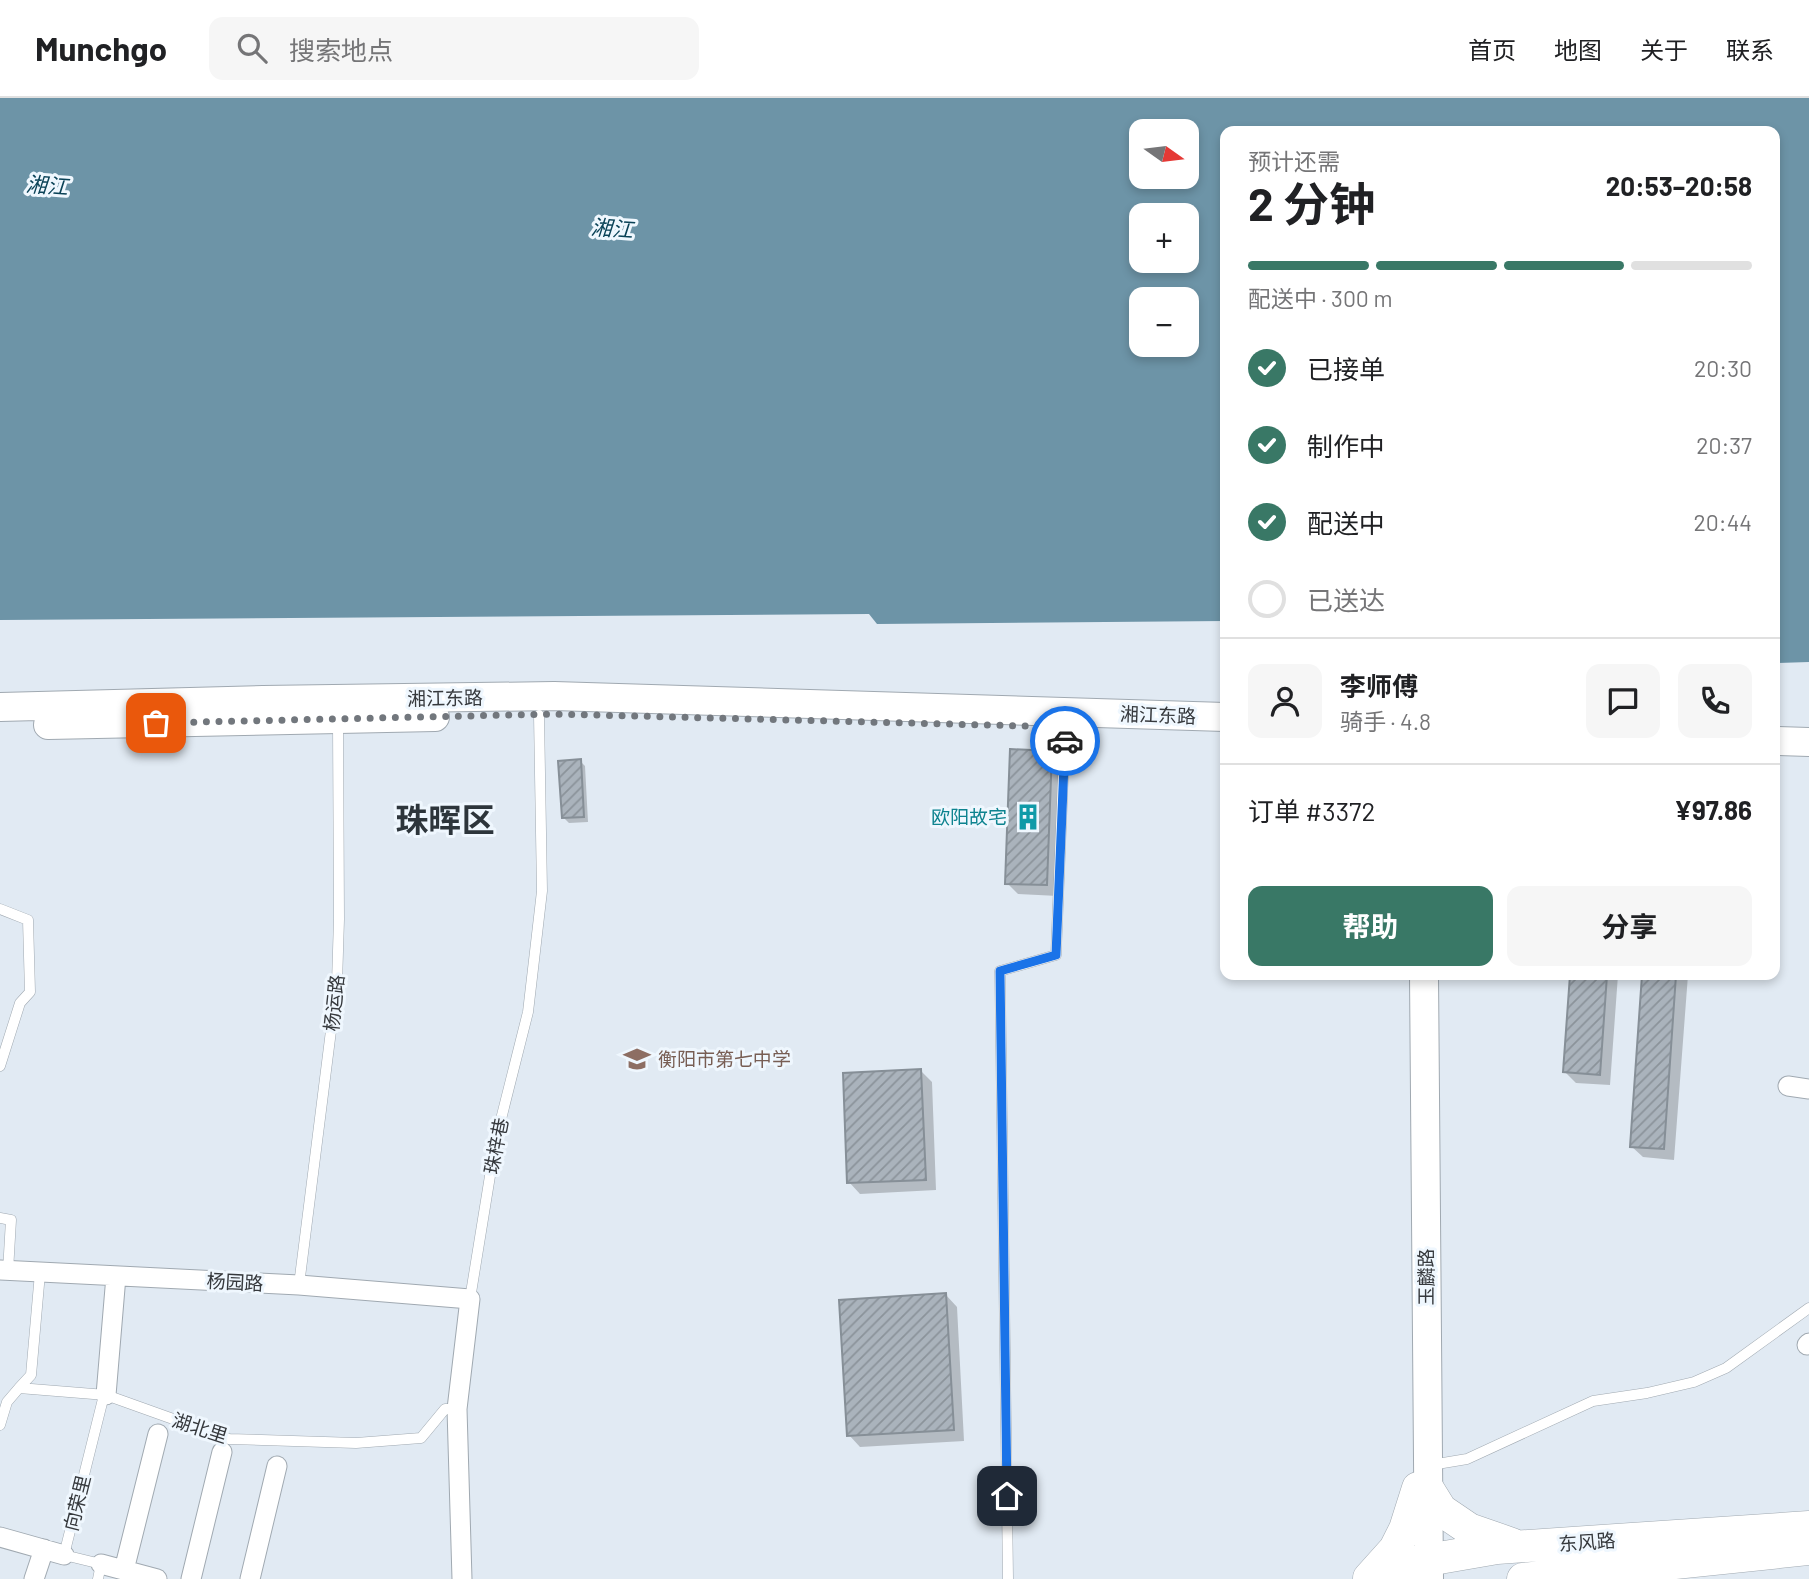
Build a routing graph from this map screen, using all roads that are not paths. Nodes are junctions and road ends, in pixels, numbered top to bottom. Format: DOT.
graph roads {
  1 [pos="0,707"];
  2 [pos="539,715"];
  3 [pos="1220,717"];
  4 [pos="338,719"];
  5 [pos="0,726"];
  6 [pos="1065,727"];
  7 [pos="1780,729"];
  8 [pos="1809,729"];
  9 [pos="1220,731"];
  10 [pos="1780,741"];
  11 [pos="1809,742"];
  12 [pos="0,909"];
  13 [pos="1415,980"];
  14 [pos="1424,980"];
  15 [pos="0,1066"];
  16 [pos="1788,1086"];
  17 [pos="1809,1090"];
  18 [pos="0,1218"];
  19 [pos="4,1270"];
  20 [pos="40,1273"];
  21 [pos="116,1276"];
  22 [pos="299,1286"];
  23 [pos="470,1299"];
  24 [pos="1809,1308"];
  25 [pos="19,1388"];
  26 [pos="104,1397"];
  27 [pos="457,1409"];
  28 [pos="0,1425"];
  29 [pos="159,1434"];
  30 [pos="222,1452"];
  31 [pos="277,1466"];
  32 [pos="1425,1481"];
  33 [pos="1809,1527"];
  34 [pos="0,1537"];
  35 [pos="1520,1547"];
  36 [pos="44,1549"];
  37 [pos="1809,1549"];
  38 [pos="64,1555"];
  39 [pos="124,1570"];
  40 [pos="1424,1570"];
  41 [pos="100,1572"];
  42 [pos="34,1579"];
  43 [pos="157,1579"];
  44 [pos="191,1579"];
  45 [pos="250,1579"];
  46 [pos="462,1579"];
  47 [pos="1008,1579"];
  48 [pos="1368,1579"];
  49 [pos="1523,1579"];
  1 -- 3 [label="main road, 湘江东路"];
  2 -- 4 [label="main road, 湘江东路"];
  2 -- 6 [label="main road, 湘江东路"];
  2 -- 23 [label="lane, 珠梓巷"];
  4 -- 5 [label="main road, 湘江东路"];
  4 -- 22 [label="lane, 杨运路"];
  6 -- 9 [label="main road, 湘江东路"];
  6 -- 47 [label="lane"];
  7 -- 8 [label="main road"];
  10 -- 11 [label="main road"];
  12 -- 15 [label="lane"];
  13 -- 32 [label="main road, 玉麟路"];
  14 -- 32 [label="main road, 玉麟路"];
  16 -- 17 [label="street"];
  18 -- 19 [label="lane"];
  19 -- 20 [label="street, 杨园路"];
  20 -- 21 [label="street, 杨园路"];
  20 -- 25 [label="lane"];
  21 -- 22 [label="street, 杨园路"];
  21 -- 26 [label="street"];
  22 -- 23 [label="street, 杨园路"];
  23 -- 27 [label="street, 珠梓巷"];
  24 -- 32 [label="lane"];
  25 -- 26 [label="lane, 湖北里"];
  25 -- 28 [label="lane"];
  26 -- 27 [label="lane, 湖北里"];
  26 -- 38 [label="lane, 向荣里"];
  27 -- 46 [label="street, 珠梓巷"];
  29 -- 39 [label="street"];
  30 -- 44 [label="street"];
  31 -- 45 [label="street"];
  32 -- 35 [label="highway"];
  32 -- 40 [label="main road, 玉麟路"];
  32 -- 48 [label="highway"];
  33 -- 35 [label="highway, 东风路"];
  34 -- 36 [label="street"];
  35 -- 40 [label="highway, 东风路"];
  36 -- 38 [label="street"];
  36 -- 42 [label="street"];
  37 -- 49 [label="highway, 东风路"];
  38 -- 41 [label="lane, 向荣里"];
  39 -- 41 [label="street"];
  39 -- 43 [label="street"];
  40 -- 48 [label="highway, 东风路"];
}
